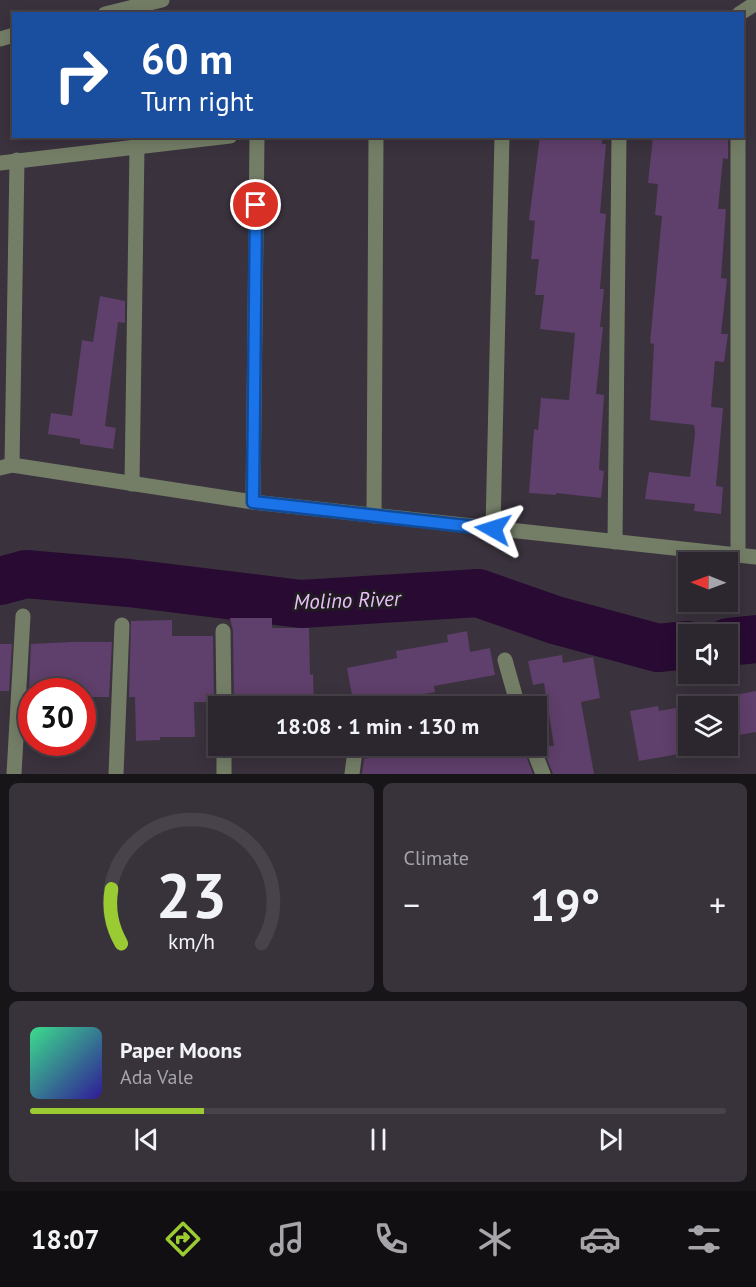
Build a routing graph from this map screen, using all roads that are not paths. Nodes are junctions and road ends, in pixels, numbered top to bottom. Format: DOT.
graph roads {
  1 [pos="162,0"];
  2 [pos="756,3"];
  3 [pos="113,12"];
  4 [pos="742,12"];
  5 [pos="213,138"];
  6 [pos="257,138"];
  7 [pos="376,138"];
  8 [pos="502,138"];
  9 [pos="619,138"];
  10 [pos="738,138"];
  11 [pos="137,147"];
  12 [pos="17,160"];
  13 [pos="0,163"];
  14 [pos="6,467"];
  15 [pos="132,484"];
  16 [pos="253,502"];
  17 [pos="374,516"];
  18 [pos="493,529"];
  19 [pos="615,542"];
  20 [pos="710,552"];
  21 [pos="738,552"];
  22 [pos="738,555"];
  23 [pos="756,557"];
  24 [pos="23,616"];
  25 [pos="122,625"];
  26 [pos="224,631"];
  27 [pos="505,660"];
  28 [pos="224,696"];
  29 [pos="515,696"];
  30 [pos="224,756"];
  31 [pos="354,756"];
  32 [pos="536,756"];
  33 [pos="14,774"];
  34 [pos="116,774"];
  35 [pos="224,774"];
  36 [pos="352,774"];
  37 [pos="543,774"];
  1 -- 3 [label="street"];
  2 -- 4 [label="street"];
  5 -- 11 [label="street"];
  6 -- 16 [label="street"];
  7 -- 17 [label="street"];
  8 -- 18 [label="street"];
  9 -- 19 [label="street"];
  10 -- 21 [label="street"];
  11 -- 12 [label="street"];
  11 -- 15 [label="street"];
  12 -- 13 [label="street"];
  12 -- 14 [label="street"];
  14 -- 15 [label="street"];
  15 -- 16 [label="street"];
  16 -- 17 [label="street"];
  17 -- 18 [label="street"];
  18 -- 19 [label="street"];
  19 -- 20 [label="street"];
  22 -- 23 [label="street"];
  24 -- 33 [label="street"];
  25 -- 34 [label="street"];
  26 -- 28 [label="street"];
  27 -- 29 [label="street"];
  30 -- 35 [label="street"];
  31 -- 36 [label="street"];
  32 -- 37 [label="street"];
}
